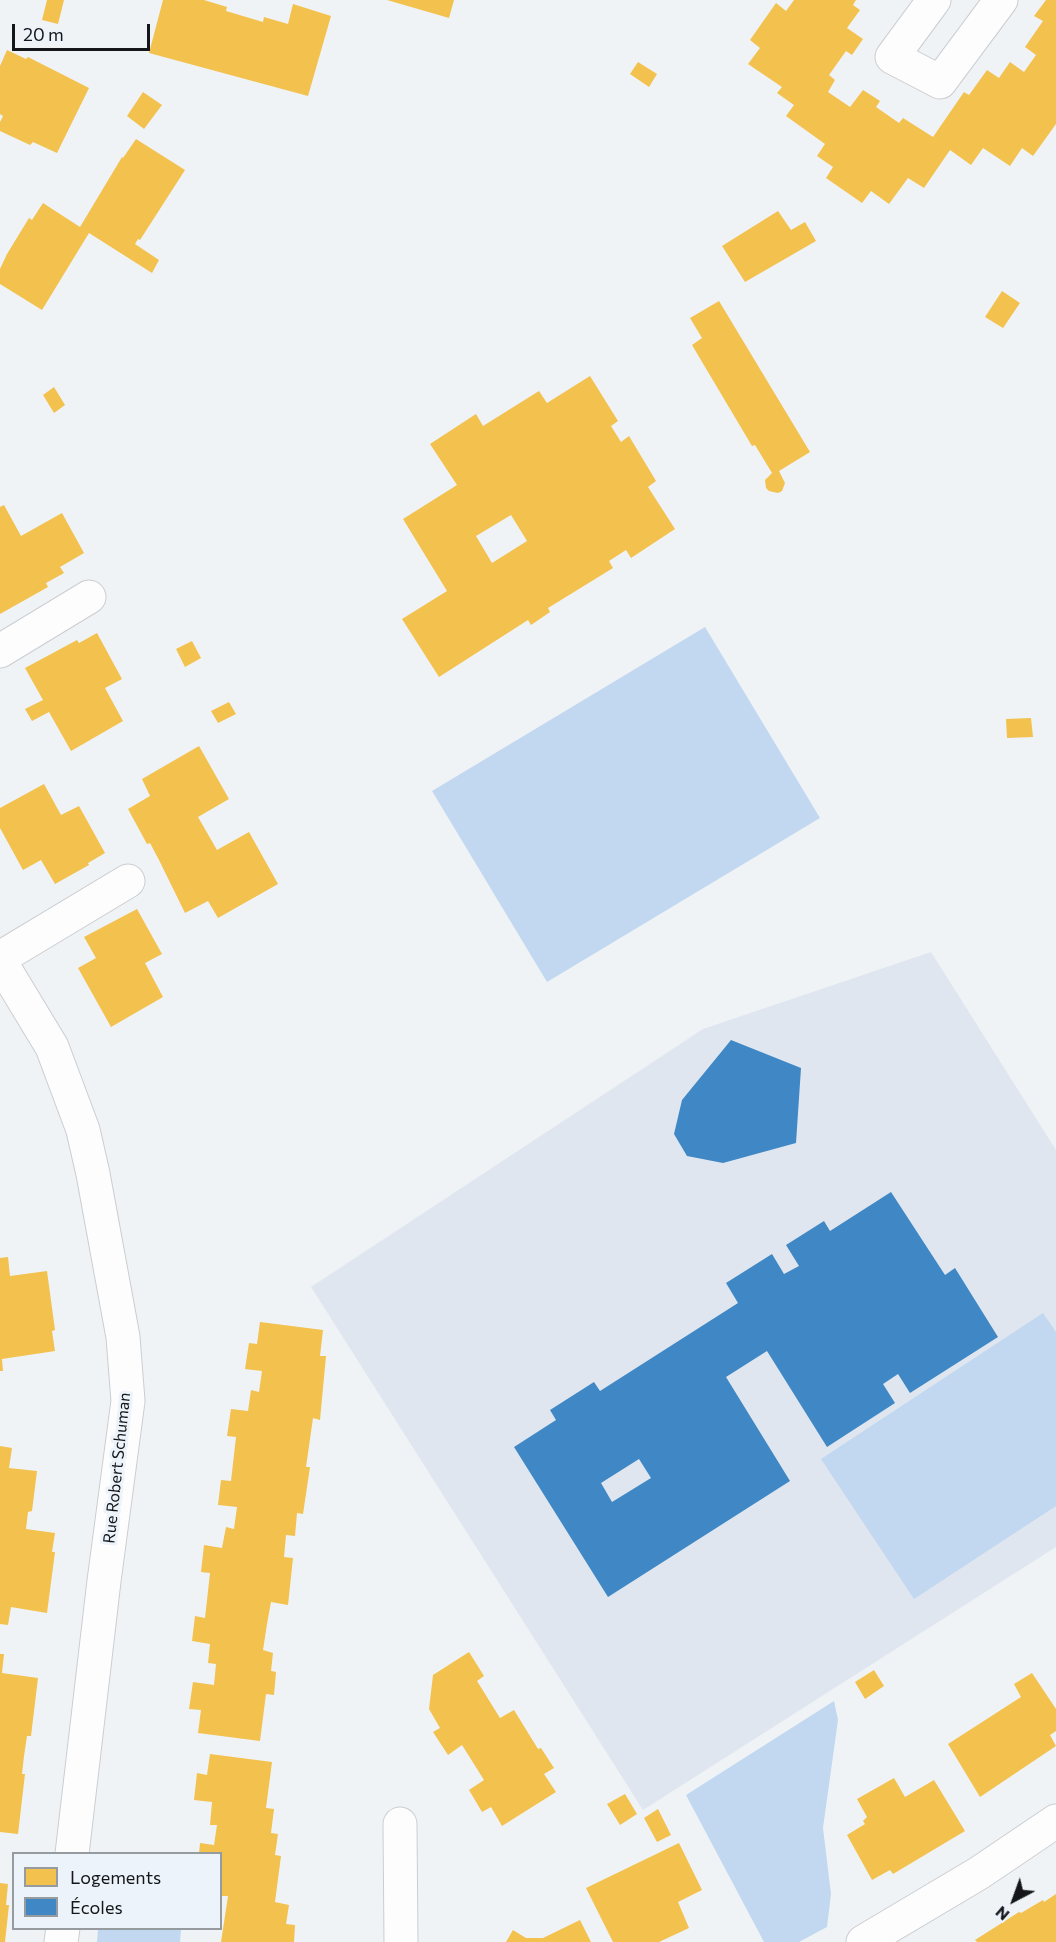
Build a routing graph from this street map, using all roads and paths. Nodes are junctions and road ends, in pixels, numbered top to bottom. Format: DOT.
graph roads {
  1 [pos="934,0"];
  2 [pos="1001,0"];
  3 [pos="89,597"];
  4 [pos="0,651"];
  5 [pos="128,881"];
  6 [pos="0,959"];
  7 [pos="1056,1821"];
  8 [pos="400,1824"];
  9 [pos="72,1852"];
  10 [pos="401,1942"];
  11 [pos="863,1942"];
  1 -- 2 [label="street"];
  3 -- 4 [label="street"];
  5 -- 6 [label="street, Rue Robert Schuman"];
  6 -- 9 [label="street, Rue Robert Schuman"];
  7 -- 11 [label="street"];
  8 -- 10 [label="street"];
}
